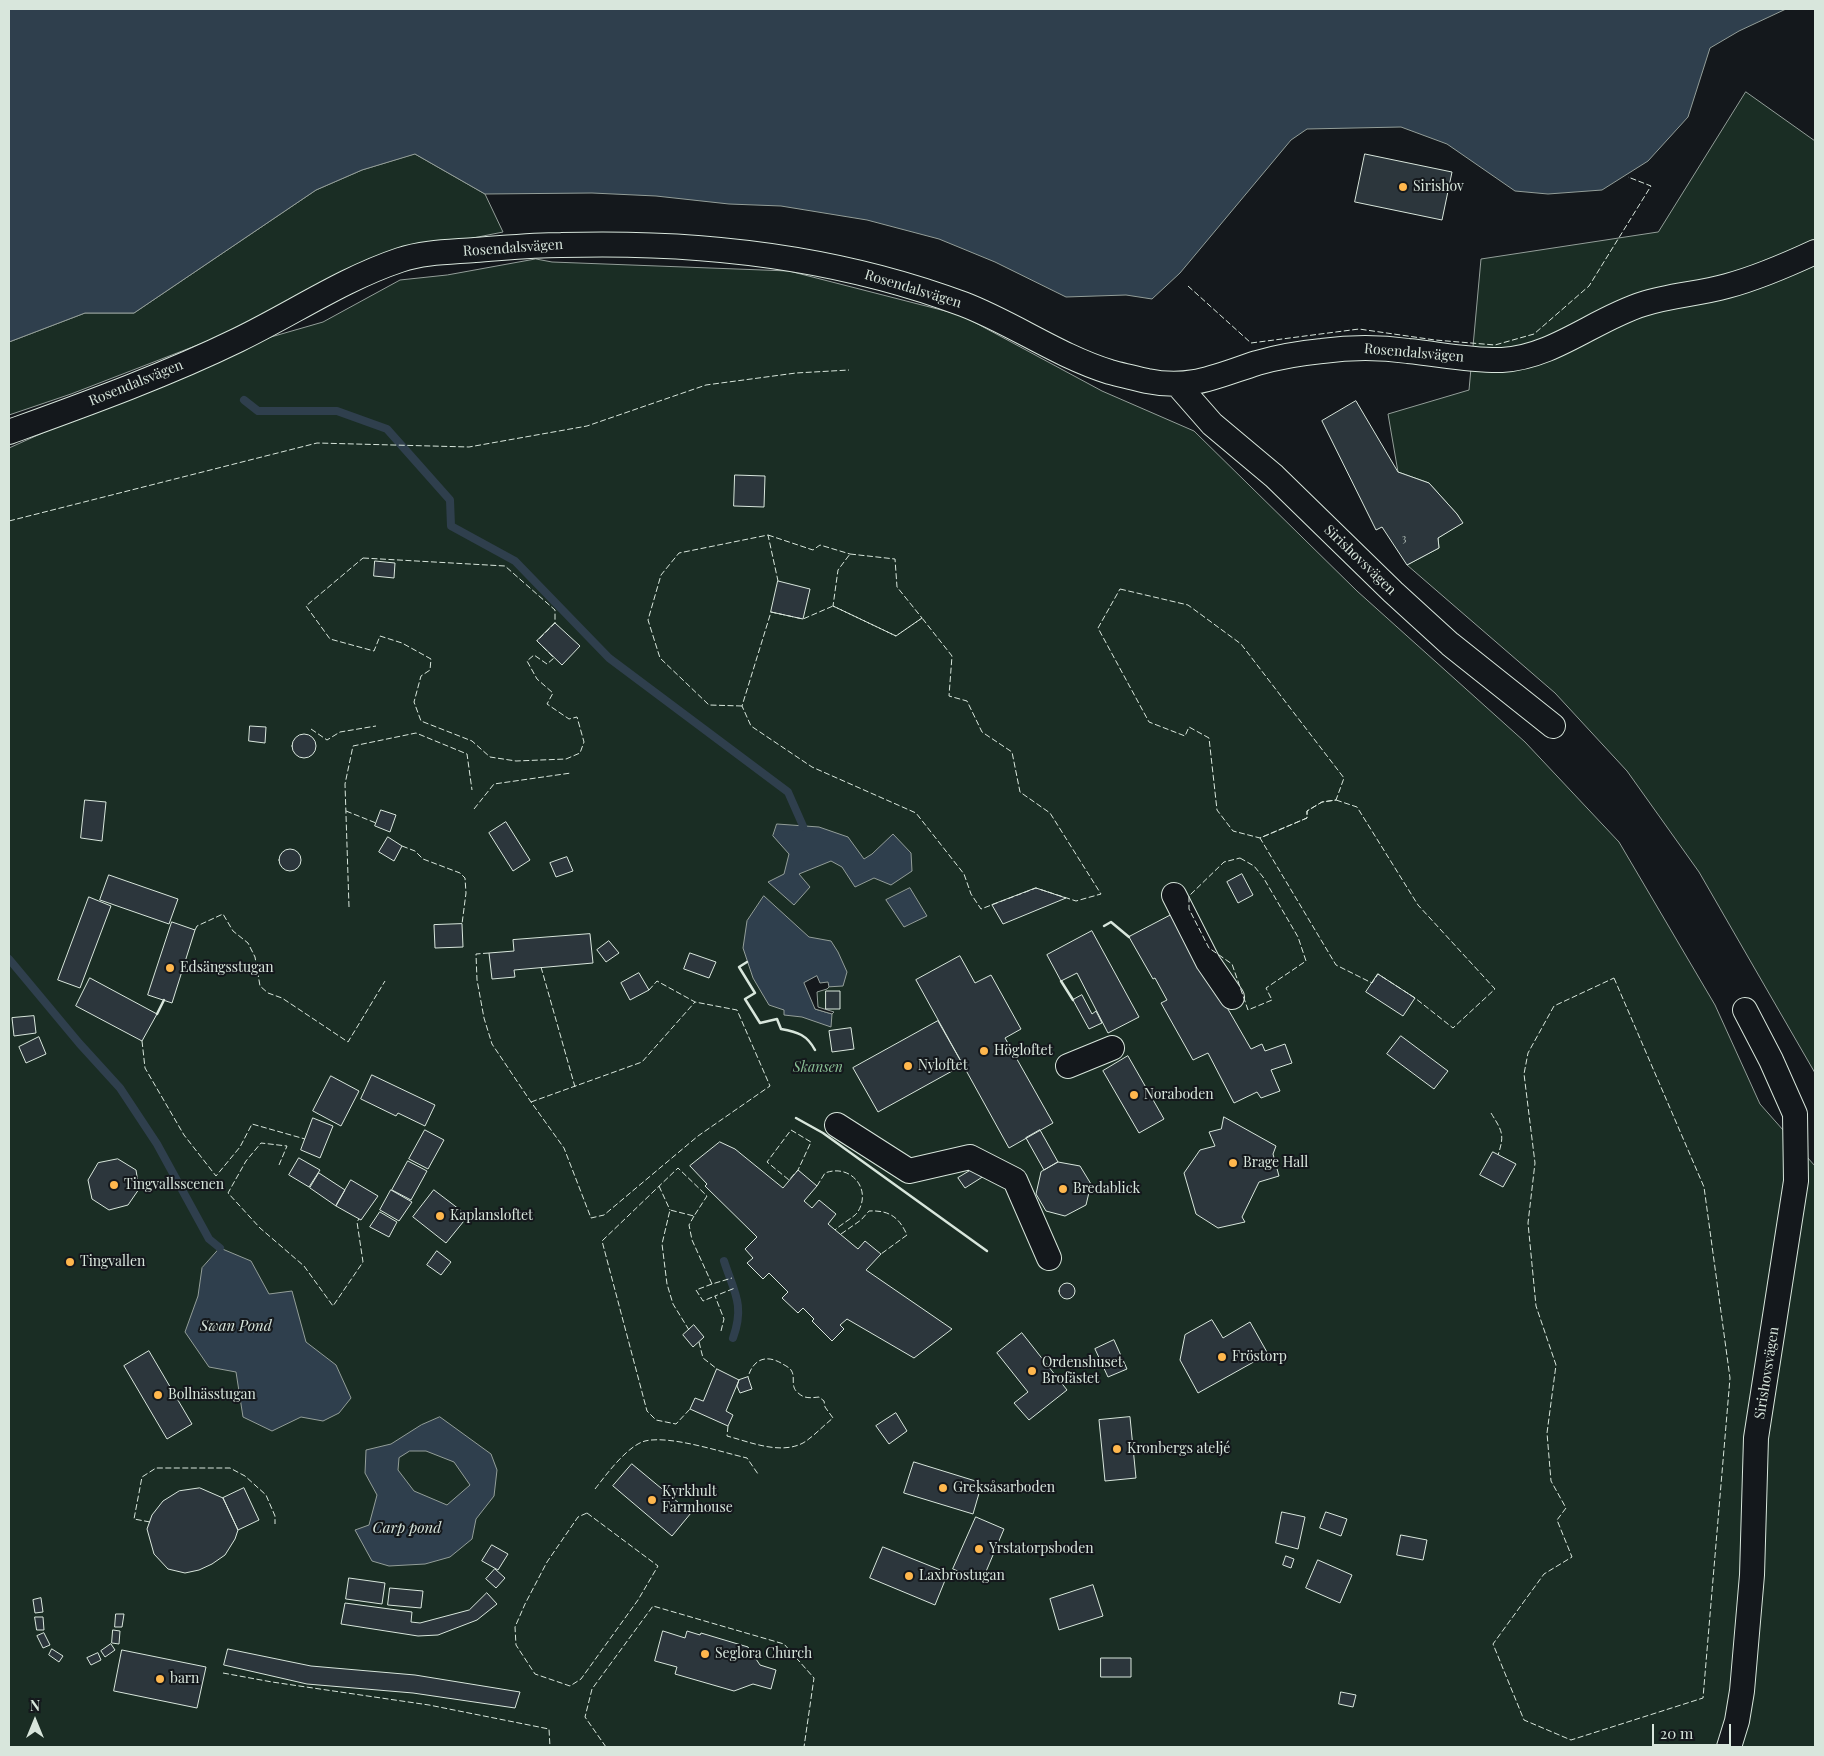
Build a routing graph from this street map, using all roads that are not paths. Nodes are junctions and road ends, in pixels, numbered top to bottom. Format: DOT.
graph roads {
  1 [pos="1815,252"];
  2 [pos="1177,384"];
  3 [pos="9,432"];
  4 [pos="1553,726"];
  5 [pos="1174,896"];
  6 [pos="1232,997"];
  7 [pos="1745,1010"];
  8 [pos="1112,1048"];
  9 [pos="1068,1066"];
  10 [pos="1795,1114"];
  11 [pos="837,1125"];
  12 [pos="1815,1129"];
  13 [pos="1049,1258"];
  14 [pos="1729,1747"];
  1 -- 2 [label="street, Rosendalsvägen"];
  2 -- 3 [label="street, Rosendalsvägen"];
  2 -- 4 [label="street, Sirishovsvägen"];
  5 -- 6 [label="street"];
  7 -- 10 [label="street, Sirishovsvägen"];
  8 -- 9 [label="street"];
  10 -- 12 [label="street"];
  10 -- 14 [label="street, Sirishovsvägen"];
  11 -- 13 [label="street"];
}
